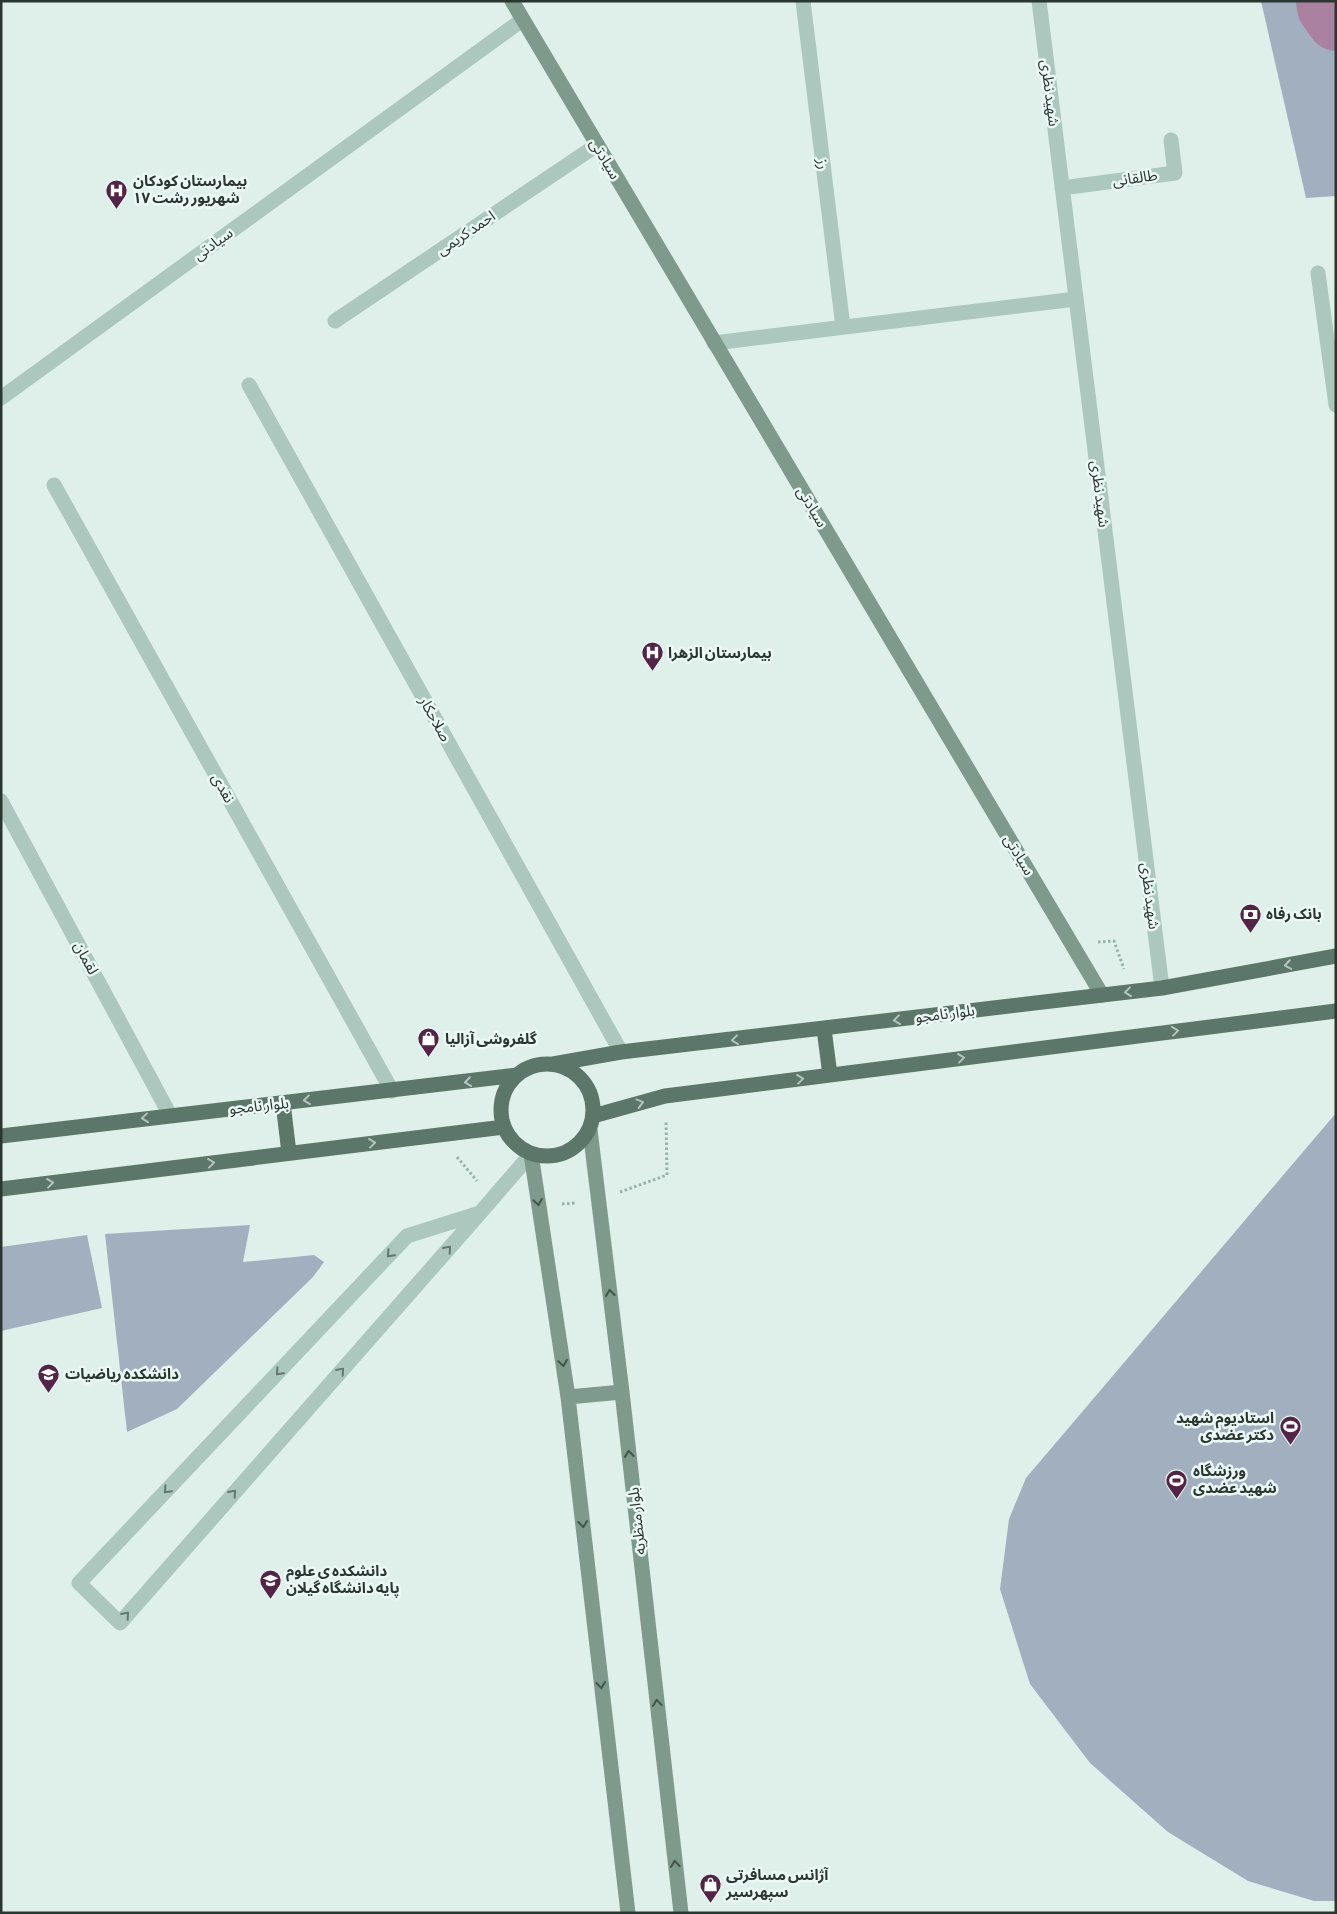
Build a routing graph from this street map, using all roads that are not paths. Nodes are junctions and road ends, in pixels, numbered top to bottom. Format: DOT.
graph roads {
  1 [pos="512,1"];
  2 [pos="803,1"];
  3 [pos="1039,1"];
  4 [pos="522,20"];
  5 [pos="1171,140"];
  6 [pos="597,145"];
  7 [pos="1062,188"];
  8 [pos="1318,273"];
  9 [pos="1076,299"];
  10 [pos="335,321"];
  11 [pos="843,327"];
  12 [pos="714,343"];
  13 [pos="249,385"];
  14 [pos="1,398"];
  15 [pos="1336,405"];
  16 [pos="54,485"];
  17 [pos="1,801"];
  18 [pos="1336,956"];
  19 [pos="1162,988"];
  20 [pos="1102,995"];
  21 [pos="1336,1010"];
  22 [pos="824,1029"];
  23 [pos="622,1052"];
  24 [pos="553,1064"];
  25 [pos="517,1075"];
  26 [pos="830,1075"];
  27 [pos="392,1091"];
  28 [pos="283,1103"];
  29 [pos="170,1115"];
  30 [pos="591,1123"];
  31 [pos="504,1127"];
  32 [pos="1,1136"];
  33 [pos="289,1153"];
  34 [pos="531,1154"];
  35 [pos="1,1189"];
  36 [pos="480,1213"];
  37 [pos="622,1392"];
  38 [pos="568,1397"];
  39 [pos="628,1913"];
  40 [pos="681,1913"];
  1 -- 4 [label="main road, سیادتی"];
  2 -- 11 [label="street, رز"];
  3 -- 7 [label="street, شهید نظری"];
  4 -- 6 [label="main road, سیادتی"];
  4 -- 14 [label="street, سیادتی"];
  5 -- 7 [label="street, طالقانی"];
  6 -- 10 [label="street, احمد کریمی"];
  6 -- 12 [label="main road, سیادتی"];
  7 -- 9 [label="street, شهید نظری"];
  8 -- 15 [label="street"];
  9 -- 11 [label="street"];
  9 -- 19 [label="street, شهید نظری"];
  11 -- 12 [label="street"];
  12 -- 20 [label="main road, سیادتی"];
  13 -- 23 [label="street, صلاحکار"];
  16 -- 27 [label="street, نقدی"];
  17 -- 29 [label="street, لقمان"];
  18 -- 19 [label="main road, بلوار نامجو, one-way"];
  19 -- 20 [label="main road, بلوار نامجو, one-way"];
  20 -- 22 [label="main road, بلوار نامجو, one-way"];
  26 -- 21 [label="main road, one-way"];
  22 -- 23 [label="main road, بلوار نامجو, one-way"];
  22 -- 26 [label="main road"];
  23 -- 24 [label="main road, بلوار نامجو"];
  24 -- 25 [label="main road"];
  24 -- 30 [label="main road"];
  25 -- 27 [label="main road, بلوار نامجو, one-way"];
  25 -- 31 [label="main road"];
  30 -- 26 [label="main road, one-way"];
  27 -- 28 [label="main road, بلوار نامجو, one-way"];
  28 -- 29 [label="main road, بلوار نامجو"];
  28 -- 33 [label="main road"];
  29 -- 32 [label="main road, بلوار نامجو, one-way"];
  30 -- 34 [label="main road"];
  37 -- 30 [label="main road, بلوار منظریه, one-way"];
  33 -- 31 [label="main road, one-way"];
  31 -- 34 [label="main road"];
  35 -- 33 [label="main road, one-way"];
  34 -- 36 [label="street"];
  34 -- 38 [label="main road, one-way"];
  36 -- 36 [label="street, one-way"];
  37 -- 38 [label="main road"];
  40 -- 37 [label="main road, بلوار منظریه, one-way"];
  38 -- 39 [label="main road, one-way"];
}
